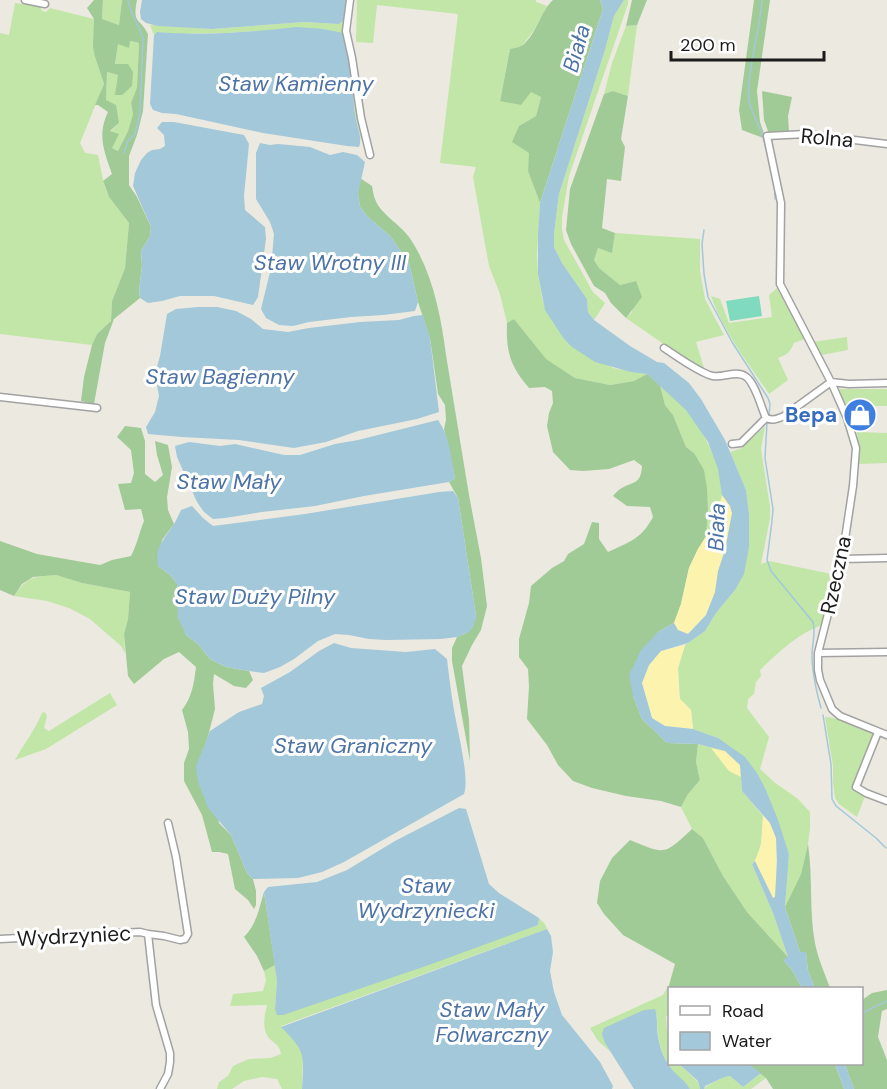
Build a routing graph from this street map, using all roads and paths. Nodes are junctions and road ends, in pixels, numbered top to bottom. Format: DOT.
graph roads {
  1 [pos="25,0"];
  2 [pos="350,0"];
  3 [pos="45,4"];
  4 [pos="767,136"];
  5 [pos="887,144"];
  6 [pos="370,155"];
  7 [pos="664,348"];
  8 [pos="831,382"];
  9 [pos="887,383"];
  10 [pos="0,397"];
  11 [pos="97,408"];
  12 [pos="766,418"];
  13 [pos="732,444"];
  14 [pos="887,558"];
  15 [pos="842,559"];
  16 [pos="887,652"];
  17 [pos="818,653"];
  18 [pos="879,732"];
  19 [pos="887,735"];
  20 [pos="887,801"];
  21 [pos="168,823"];
  22 [pos="148,934"];
  23 [pos="0,939"];
  24 [pos="160,1089"];
  1 -- 3 [label="street"];
  2 -- 6 [label="street"];
  4 -- 5 [label="street, Rolna"];
  4 -- 8 [label="street, Rzeczna"];
  7 -- 12 [label="street"];
  8 -- 9 [label="street"];
  8 -- 12 [label="street"];
  8 -- 15 [label="street, Rzeczna"];
  10 -- 11 [label="street"];
  12 -- 13 [label="street"];
  14 -- 15 [label="street"];
  15 -- 17 [label="street, Rzeczna"];
  16 -- 17 [label="street"];
  17 -- 18 [label="street, Rzeczna"];
  18 -- 19 [label="street, Rzeczna"];
  18 -- 20 [label="street"];
  21 -- 22 [label="street, Wydrzyniec"];
  22 -- 23 [label="street, Wydrzyniec"];
  22 -- 24 [label="street, Wydrzyniec"];
}
